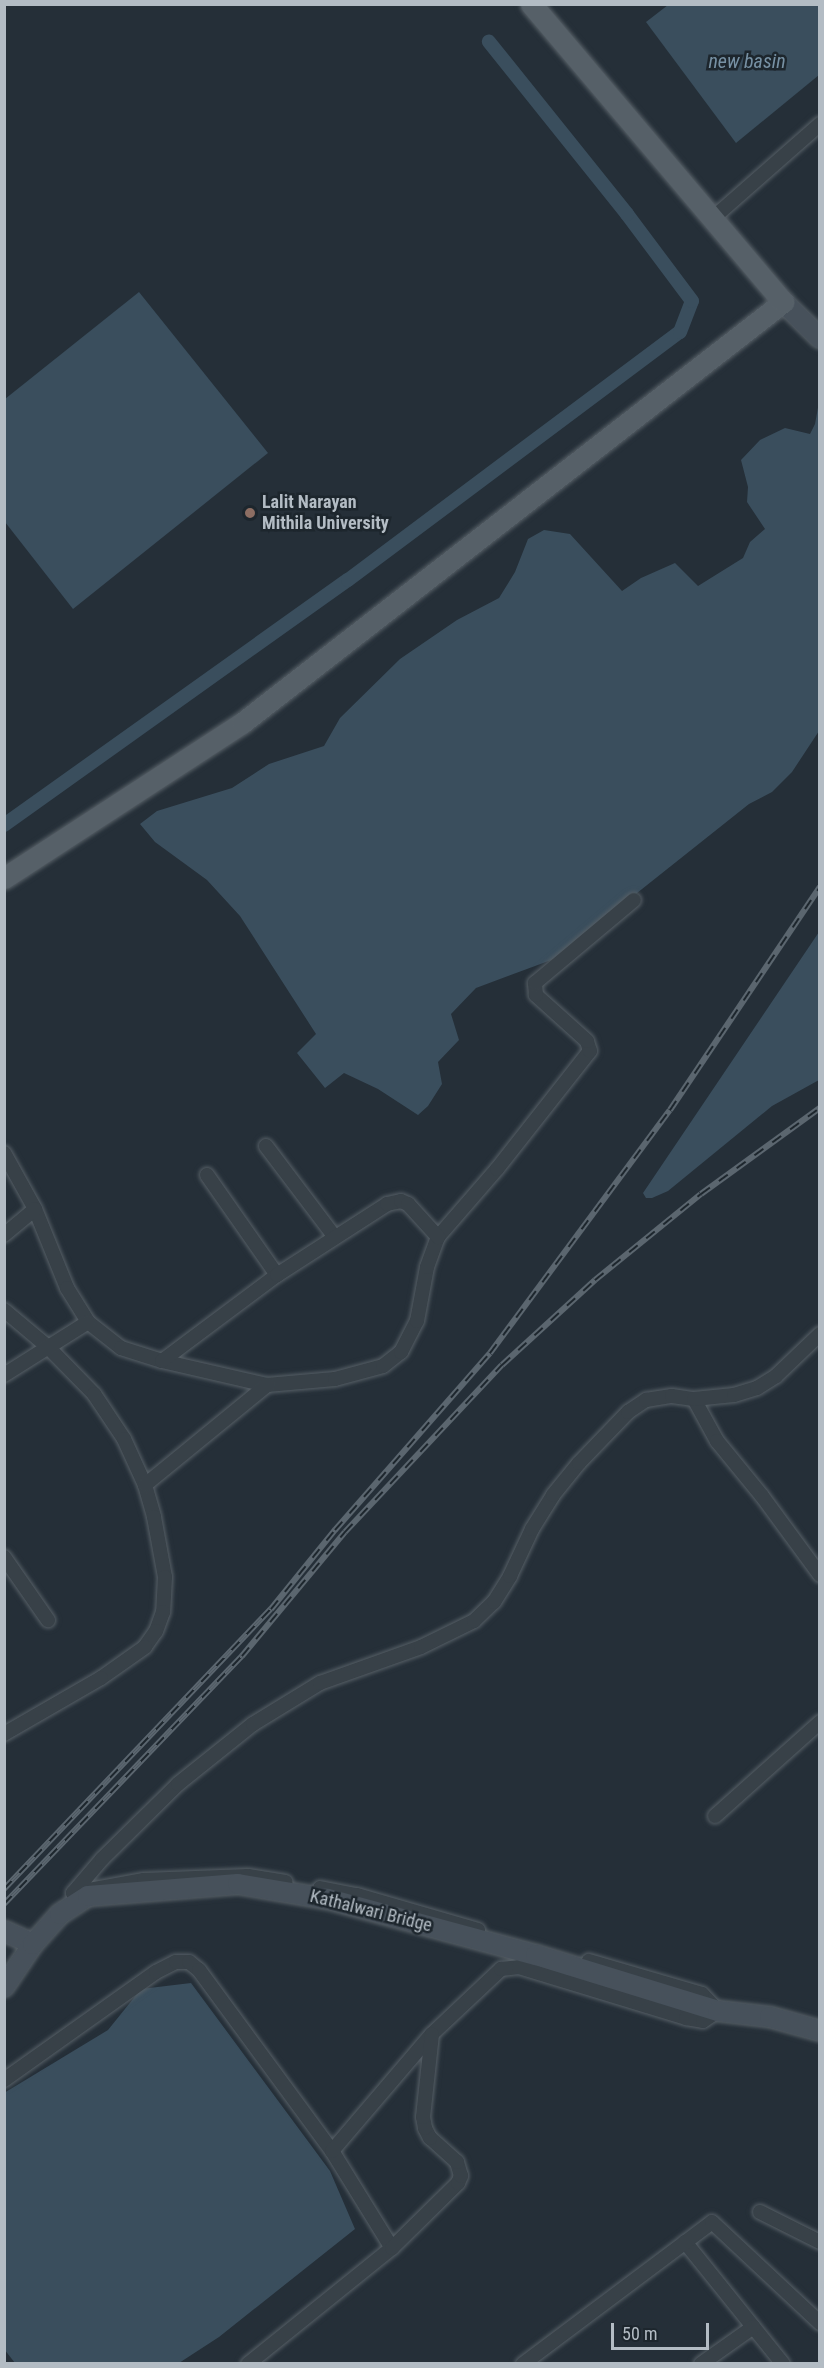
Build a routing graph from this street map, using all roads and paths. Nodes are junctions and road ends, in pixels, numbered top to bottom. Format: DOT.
graph roads {
  1 [pos="531,4"];
  2 [pos="819,124"];
  3 [pos="712,219"];
  4 [pos="783,302"];
  5 [pos="819,339"];
  6 [pos="4,878"];
  7 [pos="634,900"];
  8 [pos="266,1146"];
  9 [pos="4,1153"];
  10 [pos="207,1175"];
  11 [pos="35,1209"];
  12 [pos="4,1235"];
  13 [pos="334,1236"];
  14 [pos="438,1237"];
  15 [pos="277,1275"];
  16 [pos="4,1310"];
  17 [pos="88,1322"];
  18 [pos="819,1334"];
  19 [pos="48,1347"];
  20 [pos="162,1361"];
  21 [pos="4,1375"];
  22 [pos="267,1385"];
  23 [pos="694,1399"];
  24 [pos="145,1485"];
  25 [pos="4,1557"];
  26 [pos="819,1575"];
  27 [pos="48,1620"];
  28 [pos="819,1722"];
  29 [pos="4,1734"];
  30 [pos="715,1816"];
  31 [pos="4,1931"];
  32 [pos="33,1944"];
  33 [pos="4,1987"];
  34 [pos="718,2011"];
  35 [pos="819,2031"];
  36 [pos="432,2034"];
  37 [pos="4,2080"];
  38 [pos="332,2151"];
  39 [pos="760,2212"];
  40 [pos="685,2242"];
  41 [pos="819,2242"];
  42 [pos="392,2248"];
  43 [pos="819,2323"];
  44 [pos="753,2327"];
  45 [pos="248,2364"];
  46 [pos="523,2364"];
  47 [pos="701,2364"];
  48 [pos="783,2364"];
  1 -- 3 [label="main road"];
  2 -- 3 [label="street"];
  3 -- 4 [label="main road"];
  4 -- 5 [label="main road"];
  4 -- 6 [label="main road"];
  7 -- 14 [label="street"];
  8 -- 13 [label="street"];
  9 -- 11 [label="street"];
  10 -- 15 [label="street"];
  11 -- 12 [label="street"];
  11 -- 17 [label="street"];
  13 -- 14 [label="street"];
  13 -- 15 [label="street"];
  14 -- 22 [label="street"];
  15 -- 20 [label="street"];
  16 -- 19 [label="street"];
  17 -- 19 [label="street"];
  17 -- 20 [label="street"];
  18 -- 23 [label="street"];
  19 -- 21 [label="street"];
  19 -- 24 [label="street"];
  20 -- 22 [label="street"];
  22 -- 24 [label="street"];
  23 -- 26 [label="street"];
  23 -- 34 [label="street"];
  24 -- 29 [label="street"];
  25 -- 27 [label="street"];
  28 -- 30 [label="street"];
  31 -- 32 [label="main road"];
  32 -- 33 [label="main road, Kathalwari Bridge"];
  32 -- 34 [label="main road, Kathalwari Bridge"];
  34 -- 35 [label="main road, Kathalwari Bridge"];
  34 -- 36 [label="street"];
  36 -- 38 [label="street"];
  36 -- 42 [label="street"];
  37 -- 38 [label="street"];
  38 -- 42 [label="street"];
  39 -- 41 [label="street"];
  40 -- 43 [label="street"];
  40 -- 44 [label="street"];
  40 -- 46 [label="street"];
  42 -- 45 [label="street"];
  44 -- 47 [label="street"];
  44 -- 48 [label="street"];
}
